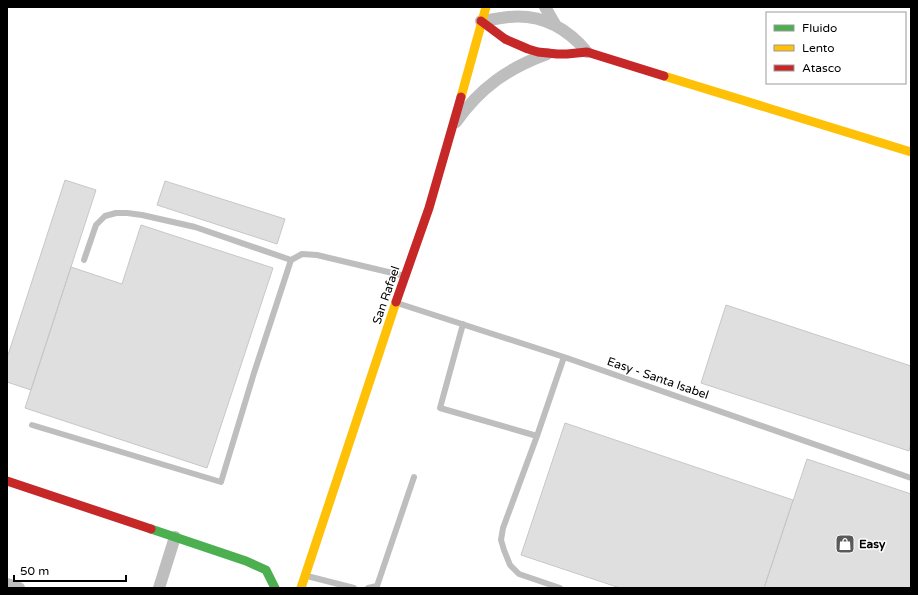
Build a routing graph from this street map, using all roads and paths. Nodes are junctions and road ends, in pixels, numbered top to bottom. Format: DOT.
graph roads {
  1 [pos="486,7"];
  2 [pos="545,7"];
  3 [pos="481,21"];
  4 [pos="556,26"];
  5 [pos="587,52"];
  6 [pos="548,54"];
  7 [pos="450,131"];
  8 [pos="911,152"];
  9 [pos="84,260"];
  10 [pos="291,260"];
  11 [pos="406,276"];
  12 [pos="396,303"];
  13 [pos="463,324"];
  14 [pos="564,357"];
  15 [pos="32,426"];
  16 [pos="537,436"];
  17 [pos="414,477"];
  18 [pos="911,478"];
  19 [pos="7,481"];
  20 [pos="175,537"];
  21 [pos="306,576"];
  22 [pos="7,584"];
  23 [pos="19,588"];
  24 [pos="159,588"];
  25 [pos="275,588"];
  26 [pos="301,588"];
  27 [pos="354,588"];
  28 [pos="368,588"];
  29 [pos="560,588"];
  1 -- 3 [label="street, San Rafael"];
  2 -- 4 [label="street"];
  3 -- 4 [label="street"];
  3 -- 6 [label="street"];
  3 -- 7 [label="street, San Rafael"];
  4 -- 5 [label="street"];
  5 -- 6 [label="street"];
  5 -- 8 [label="street"];
  6 -- 7 [label="street"];
  7 -- 11 [label="street, San Rafael"];
  9 -- 10 [label="lane"];
  10 -- 11 [label="lane"];
  10 -- 15 [label="lane"];
  11 -- 12 [label="street, San Rafael"];
  12 -- 13 [label="lane, Easy - Santa Isabel"];
  12 -- 21 [label="street, San Rafael"];
  13 -- 14 [label="lane, Easy - Santa Isabel"];
  13 -- 16 [label="lane"];
  14 -- 16 [label="lane"];
  14 -- 18 [label="lane, Easy - Santa Isabel"];
  16 -- 29 [label="lane"];
  17 -- 28 [label="lane"];
  19 -- 20 [label="street"];
  20 -- 24 [label="street"];
  20 -- 25 [label="street"];
  21 -- 26 [label="street, San Rafael"];
  21 -- 27 [label="lane"];
  22 -- 23 [label="street"];
}
